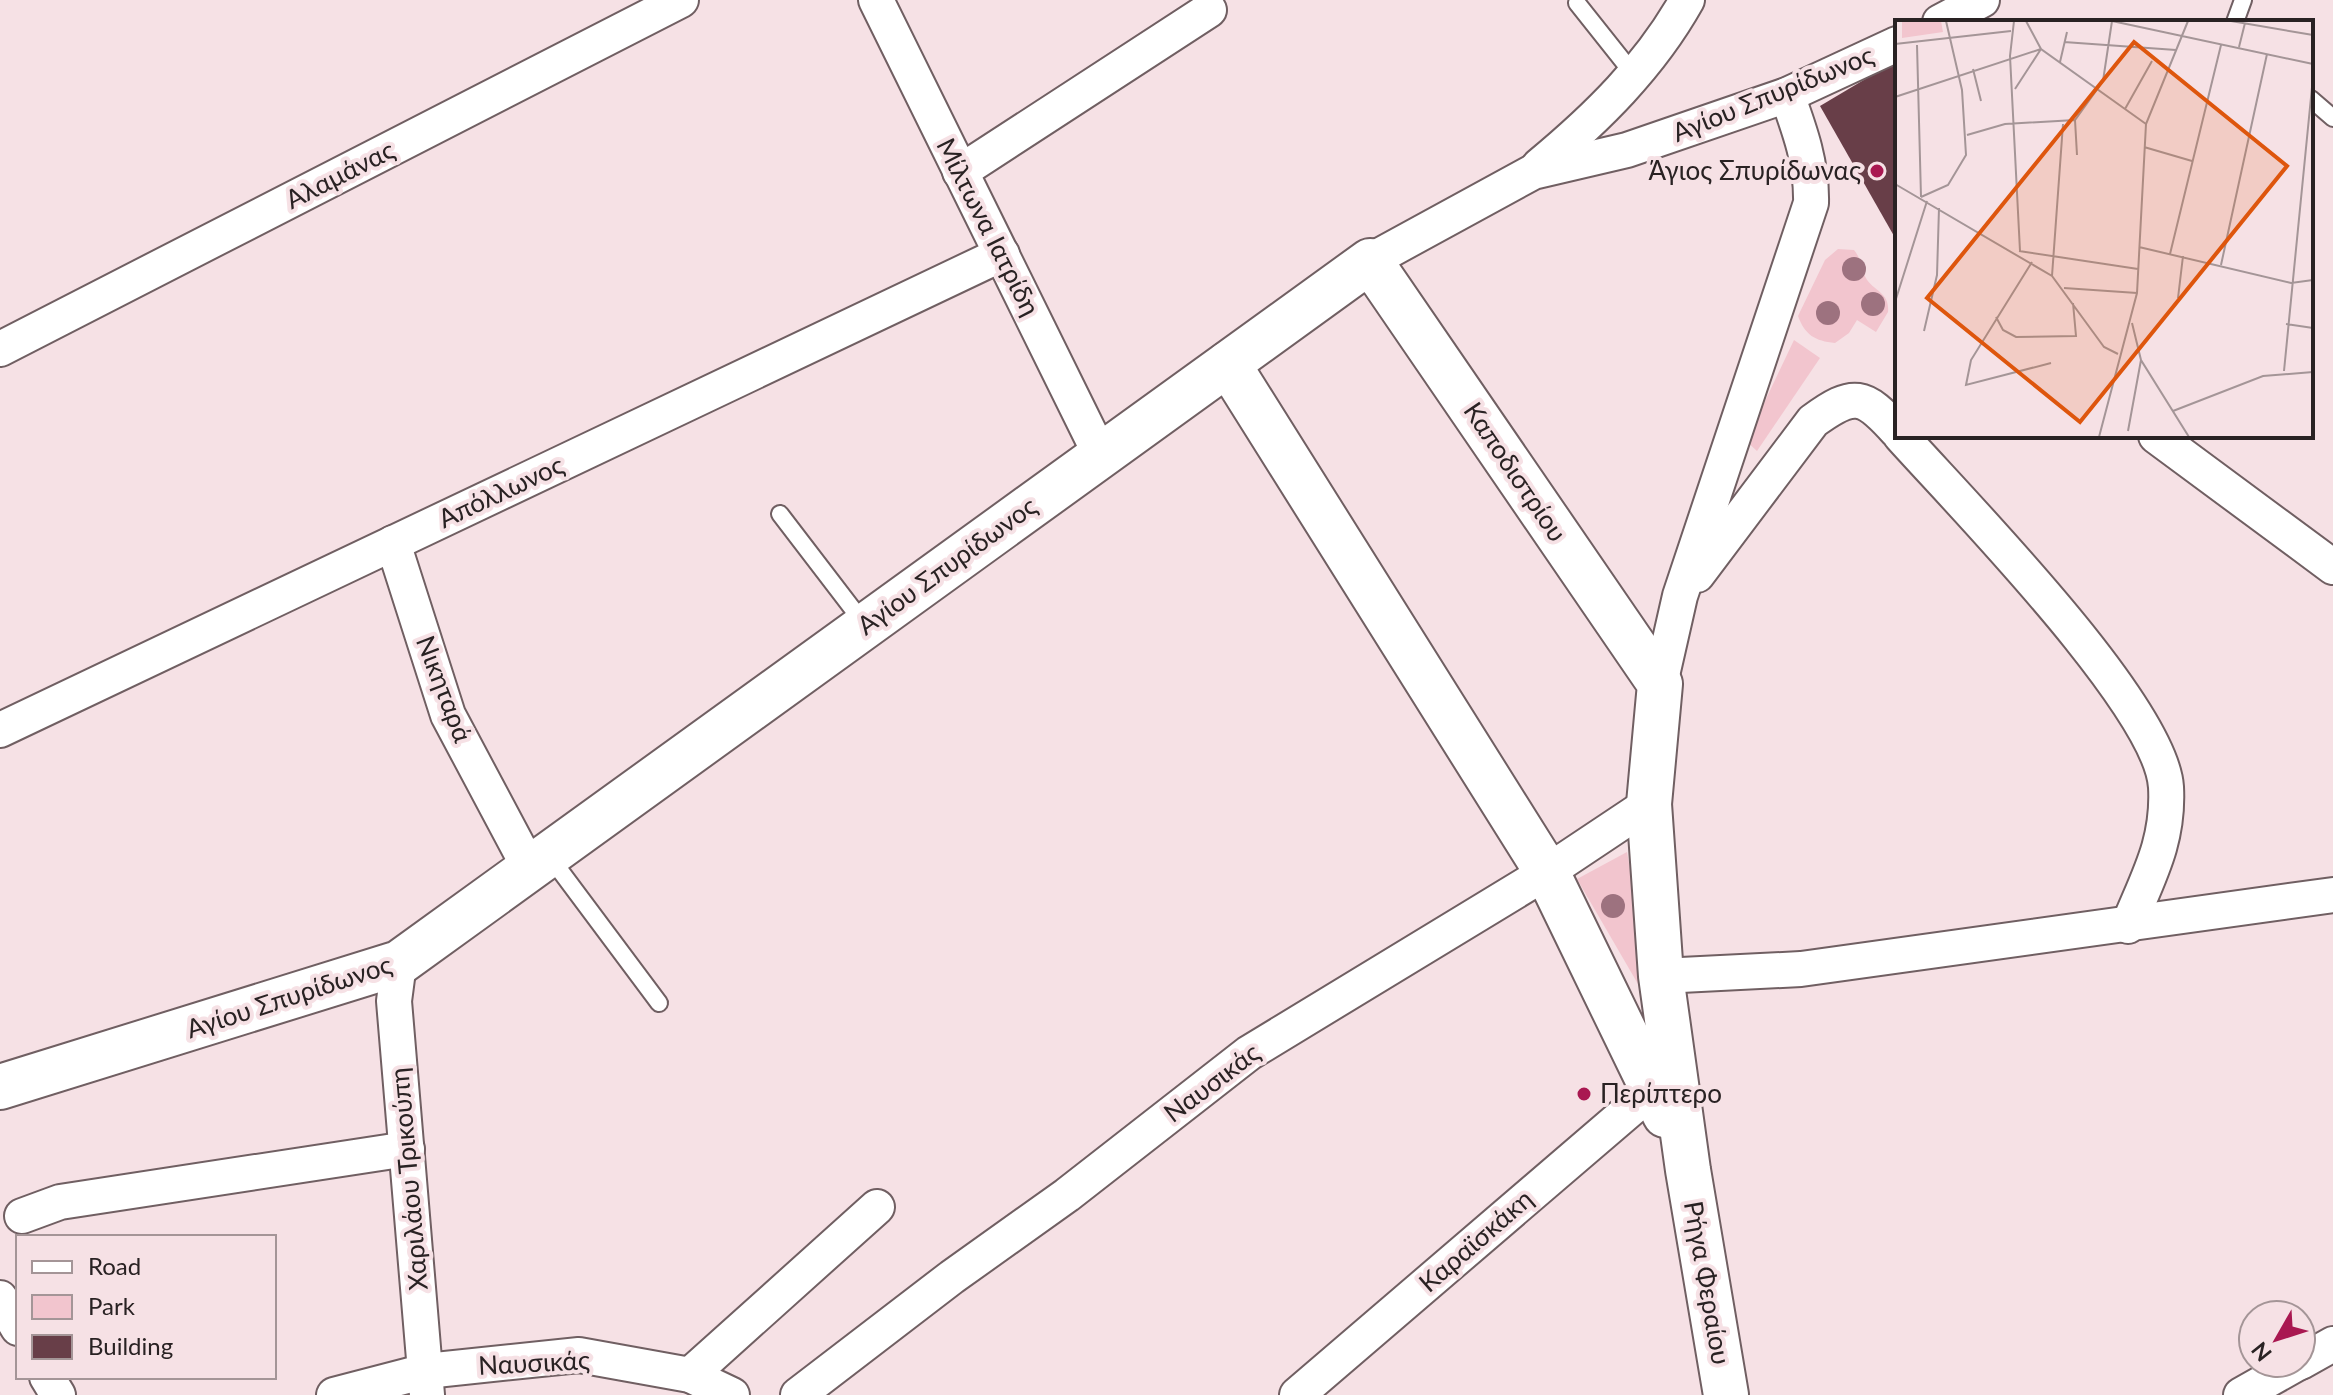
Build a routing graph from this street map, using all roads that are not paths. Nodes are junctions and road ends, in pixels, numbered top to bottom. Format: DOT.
graph roads {
  1 [pos="681,0"];
  2 [pos="876,0"];
  3 [pos="1687,0"];
  4 [pos="1982,0"];
  5 [pos="2243,0"];
  6 [pos="1577,3"];
  7 [pos="1209,10"];
  8 [pos="1944,20"];
  9 [pos="2236,20"];
  10 [pos="1895,45"];
  11 [pos="1635,76"];
  12 [pos="1787,95"];
  13 [pos="2313,101"];
  14 [pos="2333,118"];
  15 [pos="960,172"];
  16 [pos="1533,172"];
  17 [pos="1002,254"];
  18 [pos="1370,261"];
  19 [pos="0,349"];
  20 [pos="1228,364"];
  21 [pos="1895,429"];
  22 [pos="1903,438"];
  23 [pos="2159,438"];
  24 [pos="1100,454"];
  25 [pos="780,514"];
  26 [pos="393,543"];
  27 [pos="2333,567"];
  28 [pos="1680,596"];
  29 [pos="866,626"];
  30 [pos="1660,684"];
  31 [pos="0,730"];
  32 [pos="1649,804"];
  33 [pos="540,864"];
  34 [pos="1547,872"];
  35 [pos="2333,895"];
  36 [pos="2128,926"];
  37 [pos="399,963"];
  38 [pos="1661,976"];
  39 [pos="659,1003"];
  40 [pos="0,1087"];
  41 [pos="1655,1088"];
  42 [pos="407,1149"];
  43 [pos="1688,1170"];
  44 [pos="877,1207"];
  45 [pos="22,1216"];
  46 [pos="0,1298"];
  47 [pos="16,1325"];
  48 [pos="690,1375"];
  49 [pos="2270,1379"];
  50 [pos="426,1383"];
  51 [pos="334,1395"];
  52 [pos="732,1395"];
  53 [pos="798,1395"];
  54 [pos="1297,1395"];
  55 [pos="1726,1395"];
  56 [pos="2241,1395"];
  1 -- 19 [label="street, Αλαμάνας"];
  2 -- 15 [label="street, Μίλτωνα Ιατρίδη"];
  3 -- 11 [label="street"];
  4 -- 8 [label="street"];
  5 -- 9 [label="lane"];
  6 -- 11 [label="lane"];
  7 -- 15 [label="street"];
  10 -- 12 [label="street, Αγίου Σπυρίδωνος"];
  11 -- 16 [label="street"];
  12 -- 16 [label="street, Αγίου Σπυρίδωνος"];
  12 -- 28 [label="street"];
  13 -- 14 [label="lane"];
  15 -- 17 [label="street, Μίλτωνα Ιατρίδη"];
  16 -- 18 [label="street, Αγίου Σπυρίδωνος"];
  17 -- 24 [label="street, Μίλτωνα Ιατρίδη"];
  17 -- 26 [label="street, Απόλλωνος"];
  18 -- 20 [label="street, Αγίου Σπυρίδωνος"];
  18 -- 30 [label="street, Καποδιστρίου"];
  20 -- 24 [label="street, Αγίου Σπυρίδωνος"];
  20 -- 34 [label="street"];
  21 -- 28 [label="street"];
  22 -- 36 [label="street"];
  23 -- 27 [label="street"];
  24 -- 29 [label="street, Αγίου Σπυρίδωνος"];
  25 -- 29 [label="lane"];
  26 -- 31 [label="street, Απόλλωνος"];
  26 -- 33 [label="street, Νικηταρά"];
  28 -- 30 [label="street"];
  29 -- 33 [label="street, Αγίου Σπυρίδωνος"];
  30 -- 32 [label="street"];
  32 -- 34 [label="street, Ναυσικάς"];
  32 -- 38 [label="street"];
  33 -- 37 [label="street, Αγίου Σπυρίδωνος"];
  33 -- 39 [label="lane"];
  34 -- 41 [label="street"];
  34 -- 53 [label="street, Ναυσικάς"];
  35 -- 36 [label="street"];
  36 -- 38 [label="street"];
  37 -- 40 [label="street, Αγίου Σπυρίδωνος"];
  37 -- 42 [label="street, Χαριλάου Τρικούπη"];
  38 -- 43 [label="street"];
  41 -- 43 [label="street"];
  41 -- 54 [label="street, Καραϊσκάκη"];
  42 -- 45 [label="street"];
  42 -- 50 [label="street, Χαριλάου Τρικούπη"];
  43 -- 55 [label="street, Ρήγα Φεραίου"];
  44 -- 48 [label="street"];
  46 -- 47 [label="street"];
  48 -- 50 [label="street, Ναυσικάς"];
  48 -- 52 [label="street, Ναυσικάς"];
  49 -- 56 [label="street"];
  50 -- 51 [label="street, Ναυσικάς"];
}
